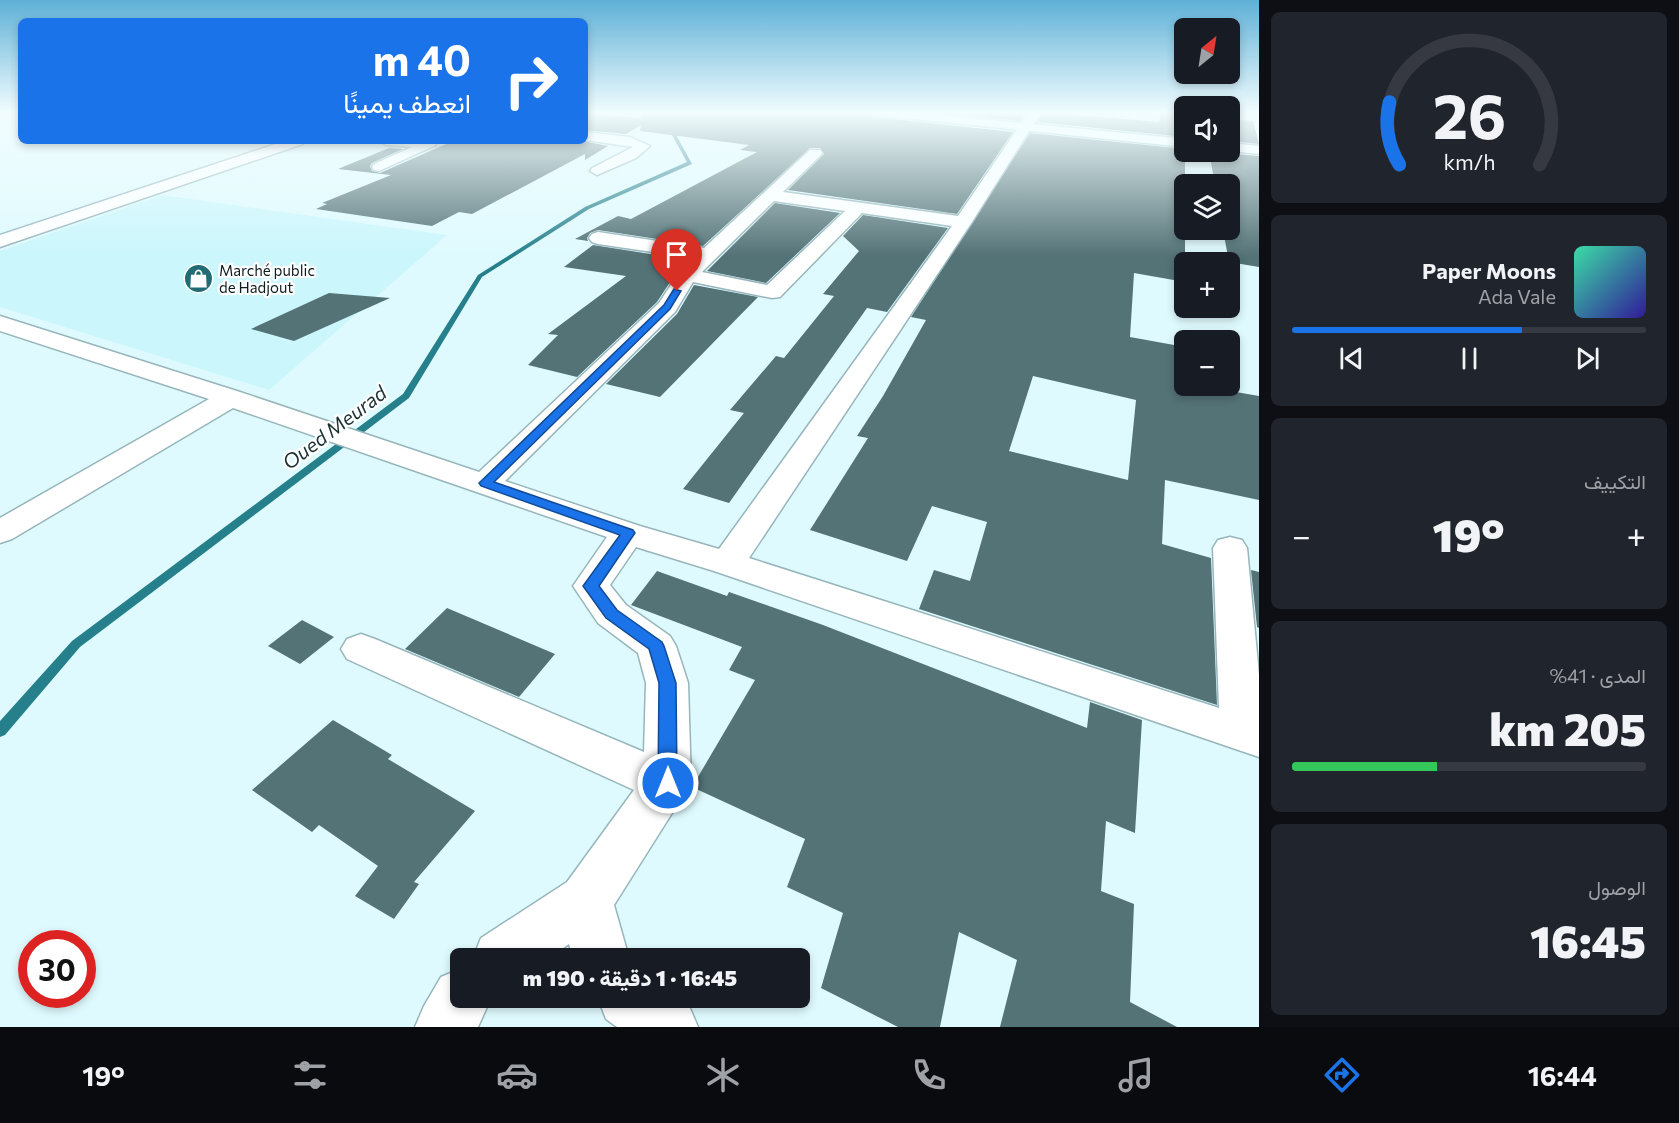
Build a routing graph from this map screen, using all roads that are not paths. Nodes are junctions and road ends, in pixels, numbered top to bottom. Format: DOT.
graph roads {
  1 [pos="242,160"];
  2 [pos="395,160"];
  3 [pos="621,160"];
  4 [pos="807,160"];
  5 [pos="1004,160"];
  6 [pos="379,167"];
  7 [pos="597,171"];
  8 [pos="769,195"];
  9 [pos="858,207"];
  10 [pos="963,222"];
  11 [pos="598,238"];
  12 [pos="0,241"];
  13 [pos="707,254"];
  14 [pos="687,275"];
  15 [pos="0,323"];
  16 [pos="231,398"];
  17 [pos="478,481"];
  18 [pos="0,532"];
  19 [pos="628,533"];
  20 [pos="1230,548"];
  21 [pos="726,563"];
  22 [pos="361,650"];
  23 [pos="1251,737"];
  24 [pos="668,783"];
  25 [pos="586,901"];
  26 [pos="516,948"];
  27 [pos="598,948"];
  28 [pos="456,1008"];
  29 [pos="641,1008"];
  30 [pos="445,1027"];
  31 [pos="668,1027"];
  1 -- 12 [label="street"];
  2 -- 6 [label="street"];
  3 -- 7 [label="street"];
  4 -- 8 [label="street"];
  5 -- 10 [label="street"];
  8 -- 9 [label="street"];
  8 -- 13 [label="street"];
  9 -- 10 [label="street"];
  9 -- 14 [label="street"];
  10 -- 21 [label="street"];
  11 -- 13 [label="street"];
  13 -- 14 [label="street"];
  14 -- 17 [label="street"];
  15 -- 16 [label="street"];
  16 -- 17 [label="street"];
  16 -- 18 [label="street"];
  17 -- 19 [label="street"];
  19 -- 21 [label="street"];
  19 -- 24 [label="street"];
  20 -- 23 [label="street"];
  21 -- 23 [label="street"];
  22 -- 24 [label="street"];
  24 -- 25 [label="street"];
  25 -- 26 [label="street"];
  25 -- 27 [label="street"];
  28 -- 30 [label="street"];
  29 -- 31 [label="street"];
}
